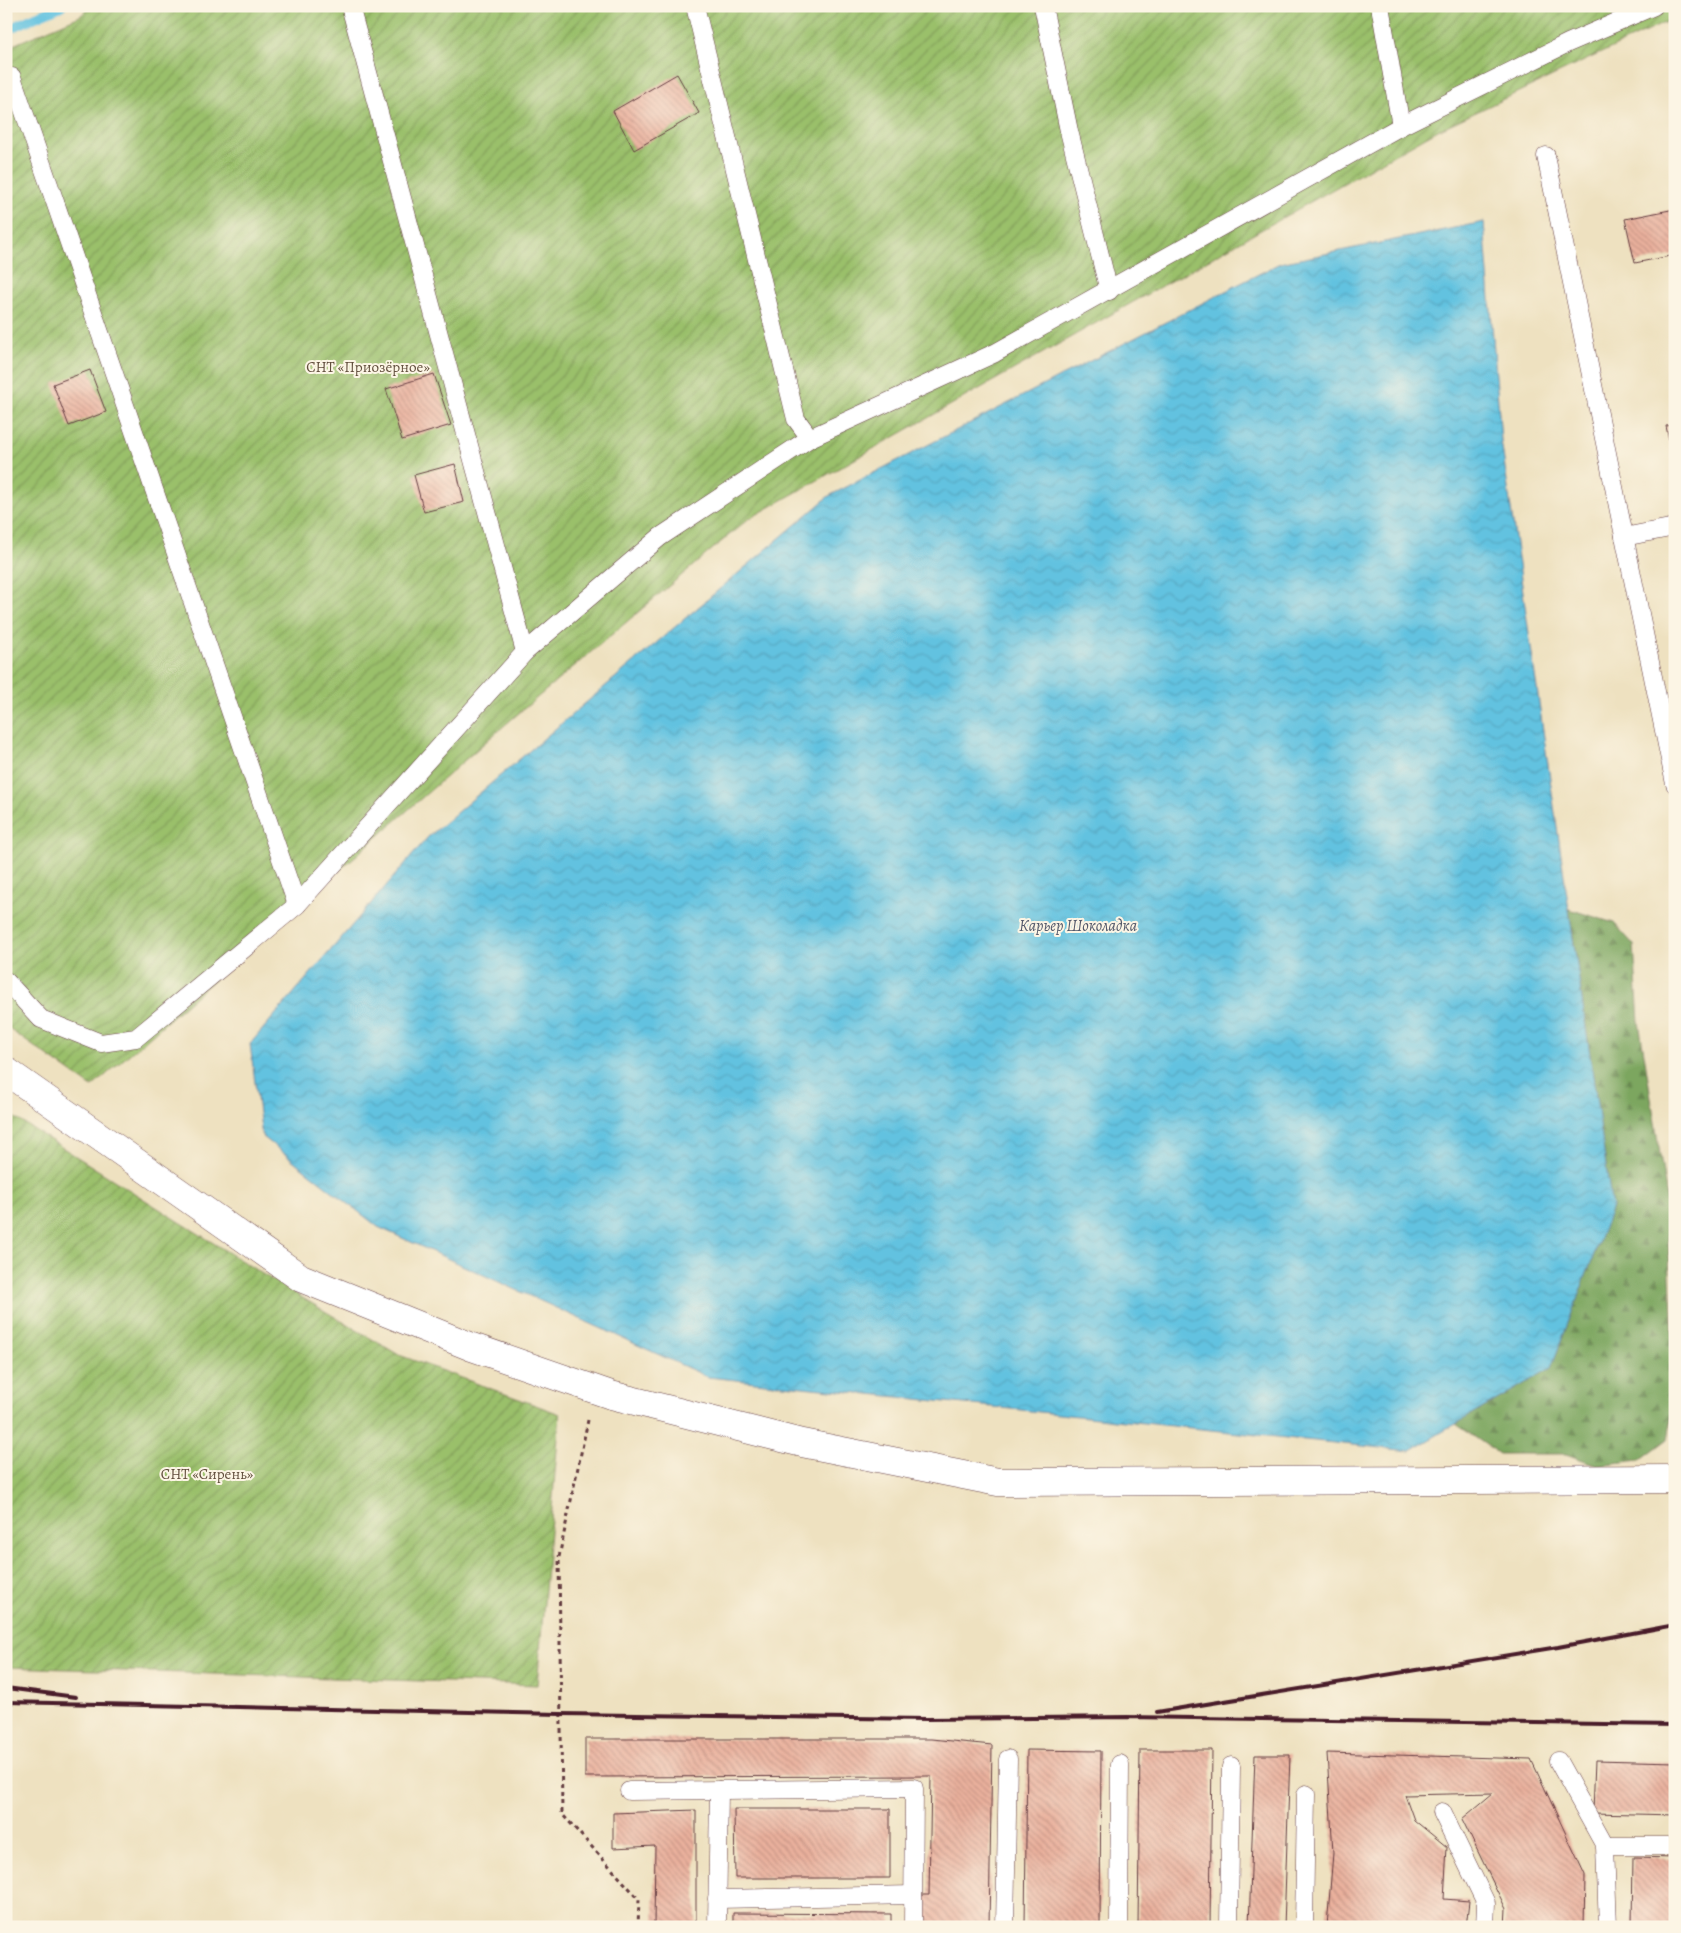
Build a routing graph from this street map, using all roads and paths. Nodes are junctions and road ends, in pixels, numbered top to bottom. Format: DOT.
graph roads {
  1 [pos="350,6"];
  2 [pos="694,6"];
  3 [pos="1043,6"];
  4 [pos="1380,6"];
  5 [pos="1654,6"];
  6 [pos="12,77"];
  7 [pos="1401,126"];
  8 [pos="1546,156"];
  9 [pos="1109,290"];
  10 [pos="810,438"];
  11 [pos="1675,527"];
  12 [pos="1624,536"];
  13 [pos="525,652"];
  14 [pos="1675,784"];
  15 [pos="297,904"];
  16 [pos="6,981"];
  17 [pos="6,1071"];
  18 [pos="594,1389"];
  19 [pos="1675,1479"];
  20 [pos="1008,1759"];
  21 [pos="1558,1761"];
  22 [pos="1120,1764"];
  23 [pos="1231,1766"];
  24 [pos="718,1790"];
  25 [pos="629,1792"];
  26 [pos="1306,1794"];
  27 [pos="1442,1812"];
  28 [pos="1605,1846"];
  29 [pos="1675,1846"];
  30 [pos="913,1895"];
  31 [pos="717,1899"];
  32 [pos="638,1927"];
  33 [pos="717,1927"];
  34 [pos="913,1927"];
  35 [pos="1006,1927"];
  36 [pos="1119,1927"];
  37 [pos="1229,1927"];
  38 [pos="1304,1927"];
  39 [pos="1485,1927"];
  40 [pos="1608,1927"];
  1 -- 13 [label="lane"];
  2 -- 10 [label="lane"];
  3 -- 9 [label="lane"];
  4 -- 7 [label="lane"];
  5 -- 7 [label="lane"];
  6 -- 15 [label="lane"];
  7 -- 9 [label="lane"];
  8 -- 12 [label="lane"];
  9 -- 10 [label="lane"];
  10 -- 13 [label="lane"];
  11 -- 12 [label="lane"];
  12 -- 14 [label="lane"];
  13 -- 15 [label="lane"];
  15 -- 16 [label="lane"];
  17 -- 18 [label="street"];
  18 -- 19 [label="street"];
  18 -- 32 [label="path"];
  20 -- 35 [label="lane"];
  21 -- 28 [label="lane"];
  22 -- 36 [label="lane"];
  23 -- 37 [label="lane"];
  24 -- 25 [label="lane"];
  24 -- 30 [label="lane"];
  24 -- 31 [label="lane"];
  26 -- 38 [label="lane"];
  27 -- 39 [label="lane"];
  28 -- 29 [label="lane"];
  28 -- 40 [label="lane"];
  30 -- 31 [label="lane"];
  30 -- 34 [label="lane"];
  31 -- 33 [label="lane"];
}
